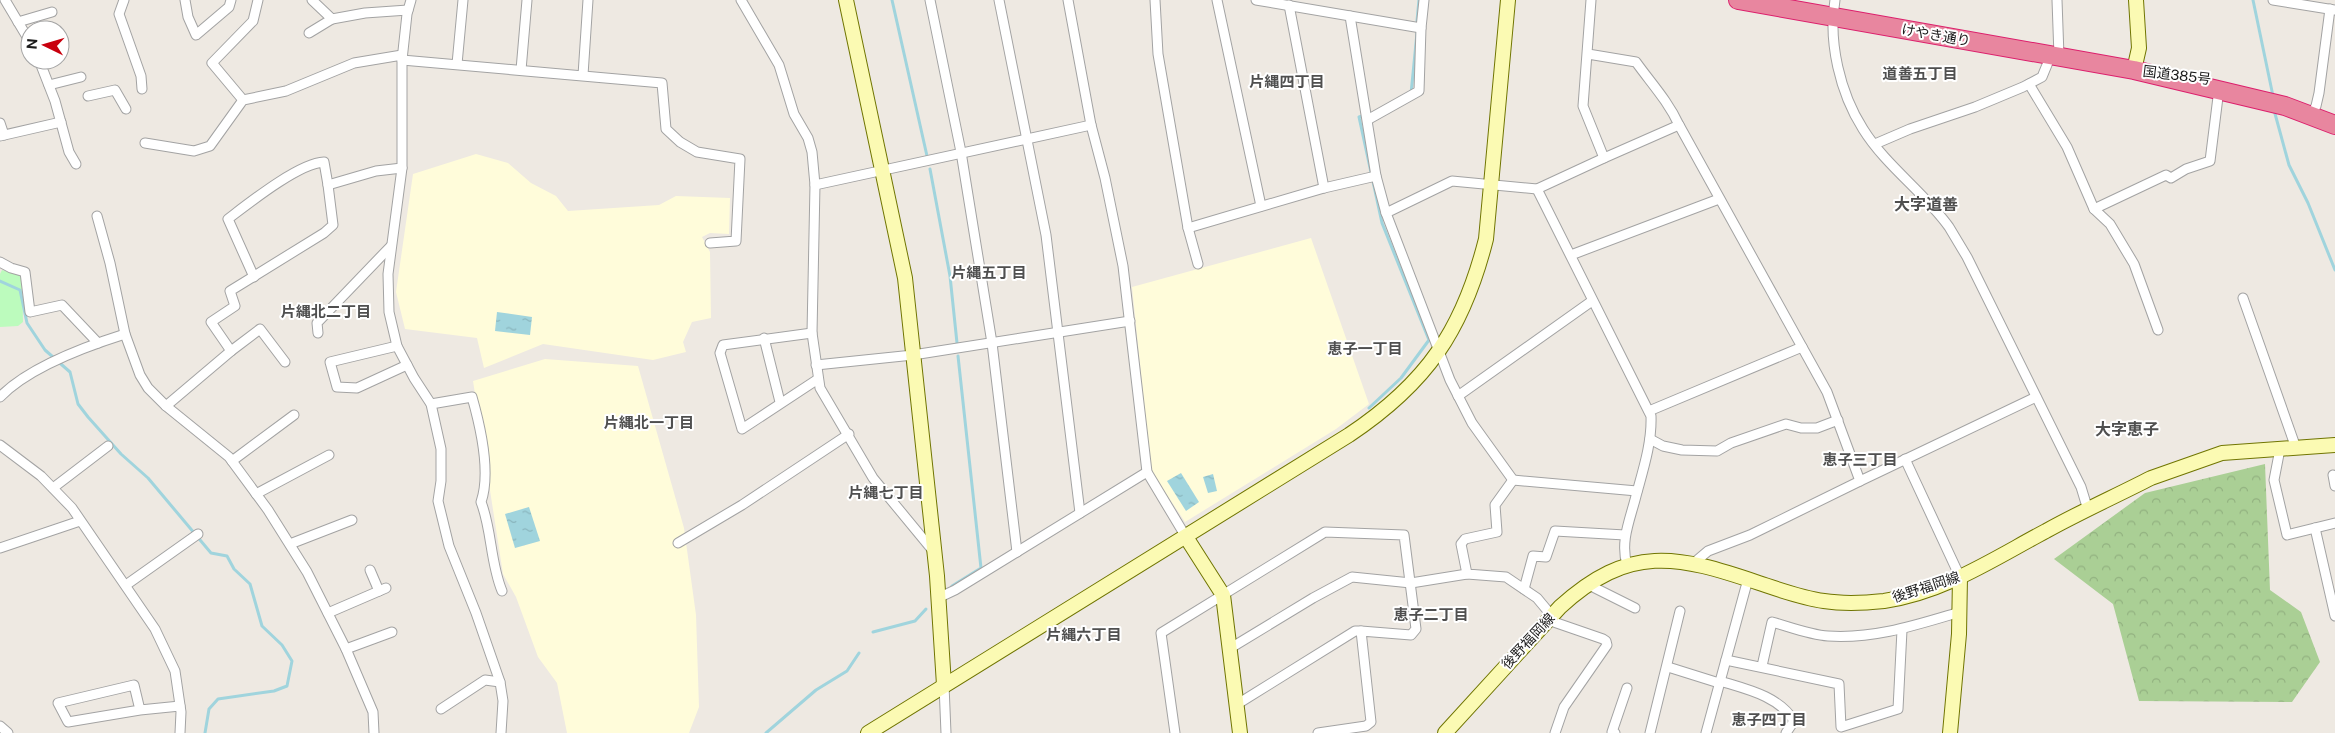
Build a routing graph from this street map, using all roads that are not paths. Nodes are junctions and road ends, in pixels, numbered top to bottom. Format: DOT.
graph roads {
  1 [pos="5,0"];
  2 [pos="124,0"];
  3 [pos="185,0"];
  4 [pos="231,0"];
  5 [pos="258,0"];
  6 [pos="312,0"];
  7 [pos="411,0"];
  8 [pos="463,0"];
  9 [pos="527,0"];
  10 [pos="588,0"];
  11 [pos="741,0"];
  12 [pos="846,0"];
  13 [pos="930,0"];
  14 [pos="998,0"];
  15 [pos="1068,0"];
  16 [pos="1155,0"];
  17 [pos="1217,0"];
  18 [pos="1256,0"];
  19 [pos="1424,0"];
  20 [pos="1508,0"];
  21 [pos="1591,0"];
  22 [pos="1738,0"];
  23 [pos="2057,0"];
  24 [pos="2136,0"];
  25 [pos="2273,0"];
  26 [pos="2297,2"];
  27 [pos="1289,5"];
  28 [pos="1833,9"];
  29 [pos="408,10"];
  30 [pos="2332,10"];
  31 [pos="52,12"];
  32 [pos="1350,16"];
  33 [pos="332,19"];
  34 [pos="18,22"];
  35 [pos="20,25"];
  36 [pos="1421,28"];
  37 [pos="309,33"];
  38 [pos="1588,54"];
  39 [pos="2055,56"];
  40 [pos="402,58"];
  41 [pos="457,64"];
  42 [pos="43,70"];
  43 [pos="521,70"];
  44 [pos="2134,70"];
  45 [pos="583,75"];
  46 [pos="81,77"];
  47 [pos="2029,84"];
  48 [pos="48,85"];
  49 [pos="142,89"];
  50 [pos="2219,90"];
  51 [pos="88,96"];
  52 [pos="242,100"];
  53 [pos="126,109"];
  54 [pos="2314,111"];
  55 [pos="2335,113"];
  56 [pos="1369,120"];
  57 [pos="61,122"];
  58 [pos="0,123"];
  59 [pos="1091,125"];
  60 [pos="1679,125"];
  61 [pos="2335,125"];
  62 [pos="2,135"];
  63 [pos="1027,139"];
  64 [pos="145,143"];
  65 [pos="1875,144"];
  66 [pos="962,152"];
  67 [pos="1604,158"];
  68 [pos="76,164"];
  69 [pos="402,168"];
  70 [pos="882,171"];
  71 [pos="1376,176"];
  72 [pos="328,184"];
  73 [pos="1491,185"];
  74 [pos="815,186"];
  75 [pos="1324,188"];
  76 [pos="1537,189"];
  77 [pos="1719,199"];
  78 [pos="1261,206"];
  79 [pos="2094,209"];
  80 [pos="1386,214"];
  81 [pos="97,216"];
  82 [pos="1188,228"];
  83 [pos="710,243"];
  84 [pos="391,246"];
  85 [pos="1571,255"];
  86 [pos="0,262"];
  87 [pos="1198,264"];
  88 [pos="254,277"];
  89 [pos="2244,298"];
  90 [pos="1592,301"];
  91 [pos="1130,321"];
  92 [pos="2158,330"];
  93 [pos="1058,332"];
  94 [pos="318,333"];
  95 [pos="812,333"];
  96 [pos="125,334"];
  97 [pos="764,338"];
  98 [pos="98,343"];
  99 [pos="992,343"];
  100 [pos="398,346"];
  101 [pos="1802,347"];
  102 [pos="232,351"];
  103 [pos="1438,352"];
  104 [pos="913,355"];
  105 [pos="285,362"];
  106 [pos="407,364"];
  107 [pos="816,365"];
  108 [pos="818,379"];
  109 [pos="1458,396"];
  110 [pos="0,397"];
  111 [pos="2036,397"];
  112 [pos="780,402"];
  113 [pos="432,404"];
  114 [pos="166,406"];
  115 [pos="1649,412"];
  116 [pos="294,415"];
  117 [pos="1838,420"];
  118 [pos="849,434"];
  119 [pos="1650,439"];
  120 [pos="0,444"];
  121 [pos="2335,445"];
  122 [pos="108,446"];
  123 [pos="2280,448"];
  124 [pos="2296,448"];
  125 [pos="329,454"];
  126 [pos="1905,459"];
  127 [pos="232,461"];
  128 [pos="1146,472"];
  129 [pos="2333,475"];
  130 [pos="1513,480"];
  131 [pos="1860,481"];
  132 [pos="2335,486"];
  133 [pos="53,488"];
  134 [pos="1637,491"];
  135 [pos="256,494"];
  136 [pos="2088,510"];
  137 [pos="1080,513"];
  138 [pos="352,520"];
  139 [pos="80,521"];
  140 [pos="2335,523"];
  141 [pos="2315,528"];
  142 [pos="198,534"];
  143 [pos="1625,534"];
  144 [pos="1186,537"];
  145 [pos="678,543"];
  146 [pos="290,544"];
  147 [pos="0,548"];
  148 [pos="934,552"];
  149 [pos="1017,552"];
  150 [pos="1695,562"];
  151 [pos="1627,565"];
  152 [pos="370,570"];
  153 [pos="1467,574"];
  154 [pos="1960,577"];
  155 [pos="1748,579"];
  156 [pos="1411,583"];
  157 [pos="1587,584"];
  158 [pos="126,585"];
  159 [pos="1524,589"];
  160 [pos="502,591"];
  161 [pos="1223,595"];
  162 [pos="938,598"];
  163 [pos="1635,608"];
  164 [pos="328,612"];
  165 [pos="1680,612"];
  166 [pos="1960,612"];
  167 [pos="2335,616"];
  168 [pos="1550,618"];
  169 [pos="1902,630"];
  170 [pos="1360,631"];
  171 [pos="392,632"];
  172 [pos="346,649"];
  173 [pos="1229,649"];
  174 [pos="1726,660"];
  175 [pos="1762,666"];
  176 [pos="1668,667"];
  177 [pos="500,682"];
  178 [pos="1720,682"];
  179 [pos="944,685"];
  180 [pos="1627,688"];
  181 [pos="1236,705"];
  182 [pos="180,706"];
  183 [pos="441,709"];
  184 [pos="140,710"];
  185 [pos="0,726"];
  186 [pos="8,733"];
  187 [pos="180,733"];
  188 [pos="374,733"];
  189 [pos="501,733"];
  190 [pos="868,733"];
  191 [pos="946,733"];
  192 [pos="1176,733"];
  193 [pos="1240,733"];
  194 [pos="1318,733"];
  195 [pos="1445,733"];
  196 [pos="1556,733"];
  197 [pos="1615,733"];
  198 [pos="1650,733"];
  199 [pos="1706,733"];
  200 [pos="1786,733"];
  201 [pos="1950,733"];
  1 -- 34 [label="street"];
  2 -- 49 [label="street"];
  3 -- 4 [label="street"];
  5 -- 52 [label="street"];
  6 -- 33 [label="street"];
  7 -- 29 [label="street"];
  8 -- 41 [label="street"];
  9 -- 43 [label="street"];
  10 -- 45 [label="street"];
  11 -- 74 [label="street"];
  12 -- 70 [label="street"];
  13 -- 66 [label="street"];
  14 -- 63 [label="street"];
  15 -- 59 [label="street"];
  16 -- 82 [label="street"];
  17 -- 78 [label="street"];
  18 -- 27 [label="street"];
  19 -- 36 [label="street"];
  20 -- 73 [label="street"];
  21 -- 38 [label="street"];
  22 -- 28 [label="highway, けやき通り"];
  23 -- 39 [label="street"];
  24 -- 44 [label="street"];
  25 -- 26 [label="street"];
  26 -- 30 [label="street"];
  27 -- 32 [label="street"];
  27 -- 75 [label="street"];
  28 -- 39 [label="highway, けやき通り"];
  28 -- 65 [label="street"];
  29 -- 33 [label="street"];
  29 -- 40 [label="street"];
  30 -- 54 [label="street"];
  31 -- 34 [label="street"];
  32 -- 36 [label="street"];
  32 -- 56 [label="street"];
  33 -- 37 [label="street"];
  34 -- 35 [label="street"];
  36 -- 56 [label="street"];
  38 -- 60 [label="street"];
  38 -- 67 [label="street"];
  39 -- 44 [label="highway, けやき通り"];
  39 -- 47 [label="street"];
  40 -- 41 [label="street"];
  40 -- 52 [label="street"];
  40 -- 69 [label="street"];
  41 -- 43 [label="street"];
  42 -- 48 [label="street"];
  43 -- 45 [label="street"];
  44 -- 50 [label="highway, 国道385号"];
  44 -- 54 [label="highway, 国道385号"];
  45 -- 83 [label="street"];
  46 -- 48 [label="street"];
  47 -- 65 [label="street"];
  47 -- 79 [label="street"];
  48 -- 57 [label="street"];
  50 -- 54 [label="highway, 国道385号"];
  50 -- 79 [label="street"];
  51 -- 53 [label="street"];
  52 -- 64 [label="street"];
  54 -- 55 [label="highway, 国道385号"];
  54 -- 61 [label="highway, 国道385号"];
  56 -- 71 [label="street"];
  57 -- 62 [label="street"];
  57 -- 68 [label="street"];
  58 -- 62 [label="street"];
  59 -- 63 [label="street"];
  59 -- 91 [label="street"];
  60 -- 67 [label="street"];
  60 -- 77 [label="street"];
  63 -- 66 [label="street"];
  63 -- 93 [label="street"];
  65 -- 111 [label="street"];
  66 -- 70 [label="street"];
  66 -- 99 [label="street"];
  67 -- 76 [label="street"];
  69 -- 72 [label="street"];
  69 -- 84 [label="street"];
  70 -- 74 [label="street"];
  70 -- 104 [label="street"];
  71 -- 75 [label="street"];
  71 -- 80 [label="street"];
  72 -- 88 [label="street"];
  72 -- 88 [label="street"];
  73 -- 76 [label="street"];
  73 -- 80 [label="street"];
  73 -- 103 [label="street"];
  74 -- 95 [label="street"];
  75 -- 78 [label="street"];
  76 -- 85 [label="street"];
  77 -- 85 [label="street"];
  77 -- 101 [label="street"];
  78 -- 82 [label="street"];
  79 -- 92 [label="street"];
  80 -- 103 [label="street"];
  81 -- 96 [label="street"];
  82 -- 87 [label="street"];
  84 -- 94 [label="street"];
  84 -- 100 [label="street"];
  85 -- 90 [label="street"];
  86 -- 98 [label="street"];
  88 -- 102 [label="street"];
  89 -- 124 [label="street"];
  90 -- 109 [label="street"];
  90 -- 115 [label="street"];
  91 -- 93 [label="street"];
  91 -- 128 [label="street"];
  93 -- 99 [label="street"];
  93 -- 137 [label="street"];
  95 -- 97 [label="street"];
  95 -- 107 [label="street"];
  96 -- 98 [label="street"];
  96 -- 114 [label="street"];
  97 -- 112 [label="street"];
  97 -- 112 [label="street"];
  98 -- 110 [label="street"];
  99 -- 104 [label="street"];
  99 -- 149 [label="street"];
  100 -- 106 [label="street"];
  100 -- 106 [label="street"];
  101 -- 115 [label="street"];
  101 -- 117 [label="street"];
  102 -- 105 [label="street"];
  102 -- 114 [label="street"];
  103 -- 109 [label="street"];
  103 -- 144 [label="street"];
  104 -- 107 [label="street"];
  104 -- 148 [label="street"];
  106 -- 113 [label="street"];
  107 -- 108 [label="street"];
  108 -- 112 [label="street"];
  108 -- 118 [label="street"];
  109 -- 130 [label="street"];
  111 -- 126 [label="street"];
  111 -- 136 [label="street"];
  113 -- 160 [label="street"];
  113 -- 177 [label="street"];
  114 -- 127 [label="street"];
  115 -- 119 [label="street"];
  116 -- 127 [label="street"];
  117 -- 119 [label="street"];
  117 -- 131 [label="street"];
  118 -- 145 [label="street"];
  118 -- 148 [label="street"];
  119 -- 134 [label="street"];
  120 -- 133 [label="street"];
  121 -- 124 [label="street, 後野福岡線"];
  122 -- 133 [label="street"];
  123 -- 124 [label="street, 後野福岡線"];
  123 -- 136 [label="street, 後野福岡線"];
  123 -- 141 [label="street"];
  125 -- 135 [label="street"];
  126 -- 131 [label="street"];
  126 -- 154 [label="street"];
  127 -- 135 [label="street"];
  128 -- 137 [label="street"];
  128 -- 144 [label="street"];
  129 -- 132 [label="street"];
  130 -- 134 [label="street"];
  130 -- 153 [label="street"];
  131 -- 150 [label="street"];
  133 -- 139 [label="street"];
  134 -- 143 [label="street"];
  135 -- 146 [label="street"];
  136 -- 154 [label="street, 後野福岡線"];
  137 -- 149 [label="street"];
  138 -- 146 [label="street"];
  139 -- 147 [label="street"];
  139 -- 158 [label="street"];
  140 -- 141 [label="street"];
  141 -- 167 [label="street"];
  142 -- 158 [label="street"];
  143 -- 151 [label="street"];
  143 -- 159 [label="street"];
  144 -- 161 [label="street"];
  144 -- 179 [label="street"];
  146 -- 164 [label="street"];
  148 -- 162 [label="street"];
  149 -- 162 [label="street"];
  150 -- 151 [label="street, 後野福岡線"];
  150 -- 155 [label="street, 後野福岡線"];
  151 -- 157 [label="street, 後野福岡線"];
  152 -- 164 [label="street"];
  153 -- 156 [label="street"];
  153 -- 159 [label="street"];
  154 -- 155 [label="street, 後野福岡線"];
  154 -- 166 [label="street"];
  155 -- 174 [label="street"];
  156 -- 161 [label="street"];
  156 -- 170 [label="street"];
  156 -- 173 [label="street"];
  157 -- 163 [label="street"];
  157 -- 168 [label="street, 後野福岡線"];
  158 -- 182 [label="street"];
  159 -- 168 [label="street"];
  161 -- 173 [label="street"];
  161 -- 192 [label="street"];
  162 -- 179 [label="street"];
  164 -- 172 [label="street"];
  165 -- 176 [label="street"];
  166 -- 169 [label="street"];
  166 -- 201 [label="street"];
  168 -- 195 [label="street, 後野福岡線"];
  168 -- 196 [label="street"];
  169 -- 175 [label="street"];
  169 -- 175 [label="street"];
  170 -- 181 [label="street"];
  170 -- 194 [label="street"];
  171 -- 172 [label="street"];
  172 -- 188 [label="street"];
  173 -- 181 [label="street"];
  174 -- 175 [label="street"];
  174 -- 178 [label="street"];
  176 -- 178 [label="street"];
  176 -- 198 [label="street"];
  177 -- 183 [label="street"];
  177 -- 189 [label="street"];
  178 -- 199 [label="street"];
  178 -- 200 [label="street"];
  179 -- 190 [label="street"];
  179 -- 191 [label="street"];
  180 -- 197 [label="street"];
  181 -- 193 [label="street"];
  182 -- 184 [label="street"];
  182 -- 187 [label="street"];
  184 -- 184 [label="street"];
  185 -- 186 [label="street"];
}
